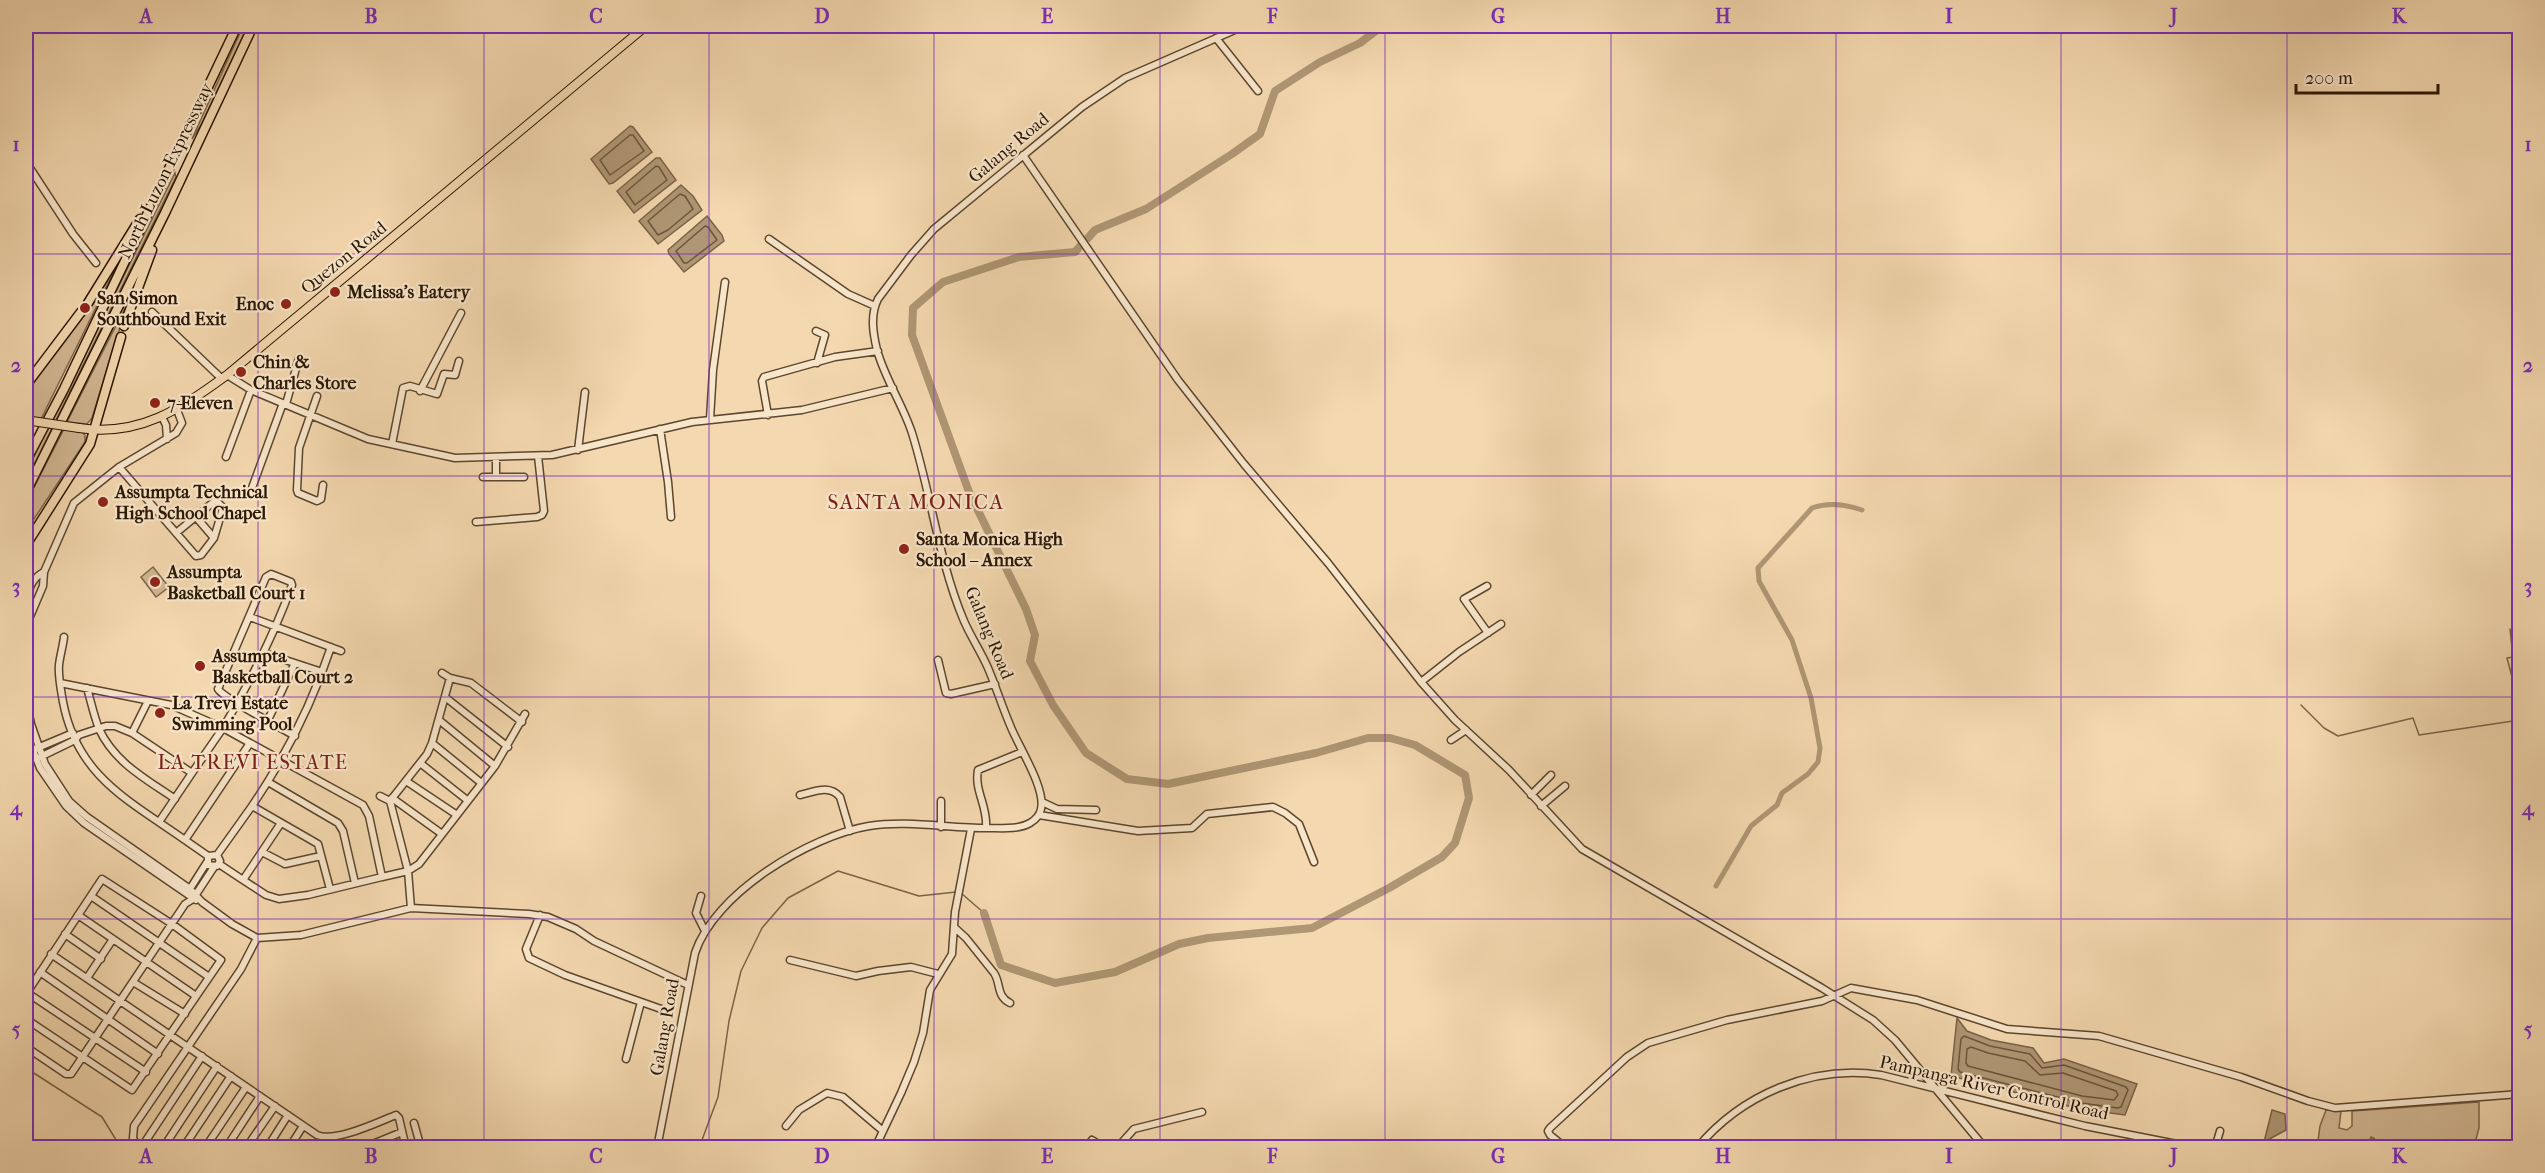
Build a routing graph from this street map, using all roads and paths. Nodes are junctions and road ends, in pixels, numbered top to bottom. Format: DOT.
graph roads {
  1 [pos="237,26"];
  2 [pos="253,26"];
  3 [pos="646,26"];
  4 [pos="1244,26"];
  5 [pos="1216,38"];
  6 [pos="1258,91"];
  7 [pos="199,107"];
  8 [pos="1023,155"];
  9 [pos="26,162"];
  10 [pos="165,213"];
  11 [pos="769,239"];
  12 [pos="96,263"];
  13 [pos="726,282"];
  14 [pos="88,303"];
  15 [pos="874,306"];
  16 [pos="81,312"];
  17 [pos="152,312"];
  18 [pos="461,312"];
  19 [pos="124,326"];
  20 [pos="816,331"];
  21 [pos="121,337"];
  22 [pos="878,351"];
  23 [pos="299,358"];
  24 [pos="459,361"];
  25 [pos="817,363"];
  26 [pos="224,377"];
  27 [pos="26,385"];
  28 [pos="893,388"];
  29 [pos="251,390"];
  30 [pos="420,391"];
  31 [pos="585,392"];
  32 [pos="317,396"];
  33 [pos="284,404"];
  34 [pos="177,410"];
  35 [pos="310,415"];
  36 [pos="768,415"];
  37 [pos="162,417"];
  38 [pos="710,419"];
  39 [pos="29,421"];
  40 [pos="660,429"];
  41 [pos="94,430"];
  42 [pos="167,439"];
  43 [pos="392,444"];
  44 [pos="578,450"];
  45 [pos="538,456"];
  46 [pos="225,457"];
  47 [pos="496,458"];
  48 [pos="26,461"];
  49 [pos="119,467"];
  50 [pos="483,477"];
  51 [pos="496,477"];
  52 [pos="524,477"];
  53 [pos="323,485"];
  54 [pos="252,488"];
  55 [pos="26,492"];
  56 [pos="196,517"];
  57 [pos="671,517"];
  58 [pos="476,522"];
  59 [pos="176,533"];
  60 [pos="214,538"];
  61 [pos="26,545"];
  62 [pos="44,572"];
  63 [pos="32,583"];
  64 [pos="1487,586"];
  65 [pos="42,589"];
  66 [pos="26,600"];
  67 [pos="29,608"];
  68 [pos="250,617"];
  69 [pos="1501,624"];
  70 [pos="26,626"];
  71 [pos="277,627"];
  72 [pos="1488,633"];
  73 [pos="64,637"];
  74 [pos="331,647"];
  75 [pos="341,651"];
  76 [pos="264,653"];
  77 [pos="938,660"];
  78 [pos="294,665"];
  79 [pos="322,672"];
  80 [pos="442,673"];
  81 [pos="450,678"];
  82 [pos="1421,682"];
  83 [pos="60,683"];
  84 [pos="995,684"];
  85 [pos="87,688"];
  86 [pos="445,697"];
  87 [pos="26,700"];
  88 [pos="148,701"];
  89 [pos="238,702"];
  90 [pos="525,714"];
  91 [pos="268,720"];
  92 [pos="439,720"];
  93 [pos="522,722"];
  94 [pos="99,728"];
  95 [pos="223,728"];
  96 [pos="1466,730"];
  97 [pos="26,732"];
  98 [pos="71,733"];
  99 [pos="132,733"];
  100 [pos="295,736"];
  101 [pos="77,737"];
  102 [pos="1451,741"];
  103 [pos="250,743"];
  104 [pos="432,743"];
  105 [pos="508,747"];
  106 [pos="36,749"];
  107 [pos="1022,752"];
  108 [pos="39,758"];
  109 [pos="281,761"];
  110 [pos="420,763"];
  111 [pos="495,766"];
  112 [pos="192,773"];
  113 [pos="1551,775"];
  114 [pos="406,781"];
  115 [pos="480,782"];
  116 [pos="268,783"];
  117 [pos="1565,786"];
  118 [pos="800,795"];
  119 [pos="1531,795"];
  120 [pos="380,796"];
  121 [pos="175,799"];
  122 [pos="391,799"];
  123 [pos="467,800"];
  124 [pos="941,801"];
  125 [pos="1042,802"];
  126 [pos="252,806"];
  127 [pos="1541,806"];
  128 [pos="1096,810"];
  129 [pos="457,815"];
  130 [pos="1039,815"];
  131 [pos="159,822"];
  132 [pos="281,823"];
  133 [pos="941,827"];
  134 [pos="986,828"];
  135 [pos="971,829"];
  136 [pos="850,831"];
  137 [pos="442,834"];
  138 [pos="185,840"];
  139 [pos="262,852"];
  140 [pos="218,855"];
  141 [pos="321,856"];
  142 [pos="208,859"];
  143 [pos="1314,862"];
  144 [pos="217,866"];
  145 [pos="408,871"];
  146 [pos="382,877"];
  147 [pos="243,880"];
  148 [pos="355,883"];
  149 [pos="330,889"];
  150 [pos="188,892"];
  151 [pos="92,896"];
  152 [pos="701,896"];
  153 [pos="195,897"];
  154 [pos="185,904"];
  155 [pos="411,908"];
  156 [pos="78,915"];
  157 [pos="540,915"];
  158 [pos="172,924"];
  159 [pos="954,927"];
  160 [pos="704,929"];
  161 [pos="64,934"];
  162 [pos="257,938"];
  163 [pos="113,939"];
  164 [pos="159,943"];
  165 [pos="51,954"];
  166 [pos="100,959"];
  167 [pos="790,960"];
  168 [pos="146,963"];
  169 [pos="40,972"];
  170 [pos="938,974"];
  171 [pos="209,977"];
  172 [pos="87,978"];
  173 [pos="134,982"];
  174 [pos="688,985"];
  175 [pos="26,993"];
  176 [pos="196,996"];
  177 [pos="1834,996"];
  178 [pos="120,1001"];
  179 [pos="641,1002"];
  180 [pos="1010,1003"];
  181 [pos="661,1008"];
  182 [pos="185,1014"];
  183 [pos="109,1018"];
  184 [pos="26,1019"];
  185 [pos="171,1034"];
  186 [pos="95,1038"];
  187 [pos="187,1046"];
  188 [pos="26,1047"];
  189 [pos="158,1054"];
  190 [pos="202,1056"];
  191 [pos="83,1057"];
  192 [pos="626,1059"];
  193 [pos="217,1066"];
  194 [pos="146,1072"];
  195 [pos="231,1076"];
  196 [pos="246,1087"];
  197 [pos="1935,1090"];
  198 [pos="2520,1094"];
  199 [pos="260,1096"];
  200 [pos="275,1106"];
  201 [pos="1202,1112"];
  202 [pos="288,1115"];
  203 [pos="414,1123"];
  204 [pos="303,1126"];
  205 [pos="786,1126"];
  206 [pos="883,1131"];
  207 [pos="2220,1131"];
  208 [pos="402,1132"];
  209 [pos="294,1141"];
  210 [pos="139,1148"];
  211 [pos="163,1148"];
  212 [pos="183,1148"];
  213 [pos="205,1148"];
  214 [pos="226,1148"];
  215 [pos="246,1148"];
  216 [pos="267,1148"];
  217 [pos="289,1148"];
  218 [pos="304,1148"];
  219 [pos="363,1148"];
  220 [pos="406,1148"];
  221 [pos="421,1148"];
  222 [pos="657,1148"];
  223 [pos="875,1148"];
  224 [pos="1086,1148"];
  225 [pos="1105,1148"];
  226 [pos="1117,1148"];
  227 [pos="1566,1148"];
  228 [pos="1697,1148"];
  229 [pos="1985,1148"];
  230 [pos="2197,1148"];
  231 [pos="2215,1148"];
  1 -- 7 [label="highway, North Luzon Expressway"];
  2 -- 10 [label="highway, North Luzon Expressway"];
  3 -- 26 [label="main road, Quezon Road"];
  4 -- 5 [label="street, Galang Road"];
  5 -- 6 [label="street"];
  5 -- 8 [label="street, Galang Road"];
  7 -- 14 [label="highway"];
  7 -- 48 [label="highway, North Luzon Expressway"];
  8 -- 15 [label="street, Galang Road"];
  8 -- 82 [label="street"];
  9 -- 12 [label="street"];
  10 -- 19 [label="highway"];
  10 -- 55 [label="highway, North Luzon Expressway"];
  11 -- 15 [label="street"];
  13 -- 38 [label="street"];
  15 -- 22 [label="street, Galang Road"];
  16 -- 27 [label="highway"];
  17 -- 26 [label="street"];
  18 -- 30 [label="street"];
  20 -- 25 [label="street"];
  21 -- 41 [label="highway"];
  22 -- 25 [label="street"];
  22 -- 28 [label="street, Galang Road"];
  23 -- 33 [label="street"];
  24 -- 30 [label="street"];
  25 -- 36 [label="street"];
  26 -- 29 [label="street"];
  26 -- 34 [label="main road, Quezon Road"];
  28 -- 36 [label="street"];
  28 -- 84 [label="street, Galang Road"];
  29 -- 33 [label="street"];
  29 -- 46 [label="street"];
  30 -- 43 [label="street"];
  31 -- 44 [label="street"];
  32 -- 35 [label="street"];
  33 -- 35 [label="street"];
  33 -- 54 [label="street"];
  34 -- 37 [label="main road, Quezon Road"];
  34 -- 42 [label="street"];
  35 -- 43 [label="street"];
  35 -- 53 [label="street"];
  36 -- 38 [label="street"];
  37 -- 41 [label="main road, Quezon Road"];
  37 -- 42 [label="street"];
  38 -- 40 [label="street"];
  39 -- 41 [label="main road, Quezon Road, bridge"];
  40 -- 44 [label="street"];
  40 -- 57 [label="street"];
  41 -- 61 [label="highway"];
  42 -- 49 [label="street"];
  43 -- 47 [label="street"];
  44 -- 45 [label="street"];
  45 -- 47 [label="street"];
  45 -- 58 [label="street"];
  47 -- 51 [label="street"];
  49 -- 59 [label="street"];
  49 -- 62 [label="street"];
  50 -- 51 [label="street"];
  51 -- 52 [label="street"];
  56 -- 59 [label="street"];
  56 -- 60 [label="street"];
  56 -- 60 [label="street"];
  59 -- 60 [label="street"];
  62 -- 63 [label="street"];
  62 -- 65 [label="street"];
  63 -- 65 [label="street"];
  63 -- 66 [label="street"];
  64 -- 72 [label="street"];
  65 -- 67 [label="street"];
  67 -- 70 [label="street"];
  68 -- 71 [label="street"];
  68 -- 71 [label="street"];
  68 -- 89 [label="street"];
  69 -- 72 [label="street"];
  71 -- 74 [label="street"];
  71 -- 76 [label="street"];
  72 -- 82 [label="street"];
  73 -- 83 [label="street"];
  74 -- 75 [label="street"];
  74 -- 79 [label="street"];
  76 -- 78 [label="street"];
  76 -- 89 [label="street"];
  77 -- 84 [label="street"];
  78 -- 79 [label="street"];
  78 -- 91 [label="street"];
  79 -- 100 [label="street"];
  80 -- 81 [label="street"];
  81 -- 86 [label="street"];
  81 -- 93 [label="street"];
  82 -- 96 [label="street"];
  83 -- 85 [label="street"];
  83 -- 98 [label="street"];
  84 -- 107 [label="street, Galang Road"];
  85 -- 88 [label="street"];
  85 -- 94 [label="street"];
  86 -- 92 [label="street"];
  86 -- 105 [label="street"];
  87 -- 106 [label="street"];
  88 -- 95 [label="street"];
  88 -- 99 [label="street"];
  89 -- 91 [label="street"];
  89 -- 95 [label="street"];
  90 -- 93 [label="street"];
  91 -- 100 [label="street"];
  92 -- 104 [label="street"];
  92 -- 111 [label="street"];
  93 -- 105 [label="street"];
  94 -- 99 [label="street"];
  94 -- 101 [label="street"];
  94 -- 121 [label="street"];
  95 -- 103 [label="street"];
  95 -- 112 [label="street"];
  96 -- 102 [label="street"];
  96 -- 119 [label="street"];
  97 -- 106 [label="street"];
  98 -- 101 [label="street"];
  98 -- 106 [label="street"];
  99 -- 112 [label="street"];
  100 -- 109 [label="street"];
  101 -- 108 [label="street"];
  101 -- 131 [label="street"];
  103 -- 109 [label="street"];
  103 -- 138 [label="street"];
  104 -- 110 [label="street"];
  104 -- 115 [label="street"];
  105 -- 111 [label="street"];
  106 -- 108 [label="street"];
  107 -- 125 [label="street, Galang Road"];
  107 -- 134 [label="street"];
  108 -- 150 [label="street"];
  109 -- 116 [label="street"];
  109 -- 146 [label="street"];
  110 -- 114 [label="street"];
  110 -- 123 [label="street"];
  111 -- 115 [label="street"];
  112 -- 121 [label="street"];
  113 -- 119 [label="street"];
  114 -- 122 [label="street"];
  114 -- 129 [label="street"];
  115 -- 123 [label="street"];
  116 -- 126 [label="street"];
  116 -- 148 [label="street"];
  117 -- 127 [label="street"];
  118 -- 136 [label="street"];
  119 -- 127 [label="street"];
  120 -- 122 [label="street"];
  121 -- 131 [label="street"];
  122 -- 137 [label="street"];
  122 -- 145 [label="street"];
  123 -- 129 [label="street"];
  124 -- 133 [label="street"];
  125 -- 128 [label="street"];
  125 -- 130 [label="street"];
  126 -- 132 [label="street"];
  126 -- 140 [label="street"];
  127 -- 177 [label="street"];
  129 -- 137 [label="street"];
  130 -- 134 [label="street, Galang Road"];
  130 -- 143 [label="street"];
  131 -- 138 [label="street"];
  132 -- 139 [label="street"];
  132 -- 141 [label="street"];
  133 -- 135 [label="street, Galang Road"];
  133 -- 136 [label="street, Galang Road"];
  134 -- 135 [label="street, Galang Road"];
  135 -- 159 [label="street"];
  136 -- 160 [label="street, Galang Road"];
  137 -- 145 [label="street"];
  138 -- 142 [label="street"];
  139 -- 141 [label="street"];
  139 -- 147 [label="street"];
  140 -- 142 [label="street"];
  140 -- 144 [label="street"];
  141 -- 149 [label="street"];
  142 -- 144 [label="street"];
  142 -- 150 [label="street"];
  144 -- 147 [label="street"];
  144 -- 153 [label="street"];
  145 -- 146 [label="street"];
  145 -- 155 [label="street"];
  146 -- 148 [label="street"];
  147 -- 149 [label="street"];
  148 -- 149 [label="street"];
  150 -- 153 [label="street"];
  150 -- 154 [label="street"];
  151 -- 156 [label="street"];
  151 -- 158 [label="street"];
  151 -- 164 [label="street"];
  152 -- 160 [label="street"];
  153 -- 154 [label="street"];
  153 -- 162 [label="street"];
  154 -- 158 [label="street"];
  155 -- 157 [label="street"];
  155 -- 162 [label="street"];
  156 -- 161 [label="street"];
  156 -- 163 [label="street"];
  157 -- 174 [label="street"];
  157 -- 179 [label="street"];
  158 -- 164 [label="street"];
  158 -- 171 [label="street"];
  159 -- 170 [label="street"];
  159 -- 180 [label="street"];
  160 -- 174 [label="street, Galang Road"];
  161 -- 165 [label="street"];
  161 -- 166 [label="street"];
  162 -- 187 [label="street"];
  163 -- 166 [label="street"];
  163 -- 168 [label="street"];
  164 -- 168 [label="street"];
  164 -- 171 [label="street"];
  165 -- 169 [label="street"];
  165 -- 172 [label="street"];
  166 -- 172 [label="street"];
  167 -- 170 [label="street"];
  168 -- 173 [label="street"];
  168 -- 176 [label="street"];
  169 -- 175 [label="street"];
  169 -- 183 [label="street"];
  170 -- 206 [label="street"];
  171 -- 176 [label="street"];
  172 -- 178 [label="street"];
  173 -- 178 [label="street"];
  173 -- 182 [label="street"];
  174 -- 222 [label="street, Galang Road"];
  175 -- 186 [label="street"];
  176 -- 182 [label="street"];
  177 -- 197 [label="street"];
  177 -- 198 [label="street"];
  177 -- 227 [label="street"];
  178 -- 183 [label="street"];
  178 -- 185 [label="street"];
  179 -- 181 [label="street"];
  179 -- 192 [label="street"];
  182 -- 185 [label="street"];
  183 -- 186 [label="street"];
  183 -- 189 [label="street"];
  184 -- 191 [label="street"];
  185 -- 187 [label="street"];
  185 -- 189 [label="street"];
  186 -- 191 [label="street"];
  186 -- 194 [label="street"];
  187 -- 190 [label="street"];
  187 -- 210 [label="street"];
  188 -- 191 [label="street"];
  189 -- 194 [label="street"];
  190 -- 193 [label="street"];
  190 -- 210 [label="street"];
  191 -- 194 [label="street"];
  193 -- 195 [label="street"];
  193 -- 211 [label="street"];
  195 -- 196 [label="street"];
  195 -- 212 [label="street"];
  196 -- 199 [label="street"];
  196 -- 213 [label="street"];
  197 -- 228 [label="street, Pampanga River Control Road"];
  197 -- 229 [label="street"];
  197 -- 230 [label="street, Pampanga River Control Road"];
  199 -- 200 [label="street"];
  199 -- 214 [label="street"];
  200 -- 202 [label="street"];
  200 -- 215 [label="street"];
  201 -- 226 [label="street"];
  202 -- 204 [label="street"];
  202 -- 216 [label="street"];
  203 -- 221 [label="street"];
  204 -- 208 [label="street"];
  204 -- 209 [label="street"];
  205 -- 206 [label="street"];
  206 -- 223 [label="street"];
  207 -- 231 [label="street"];
  208 -- 219 [label="street"];
  208 -- 220 [label="street"];
  209 -- 217 [label="street"];
  209 -- 218 [label="street"];
  224 -- 225 [label="street"];
}
